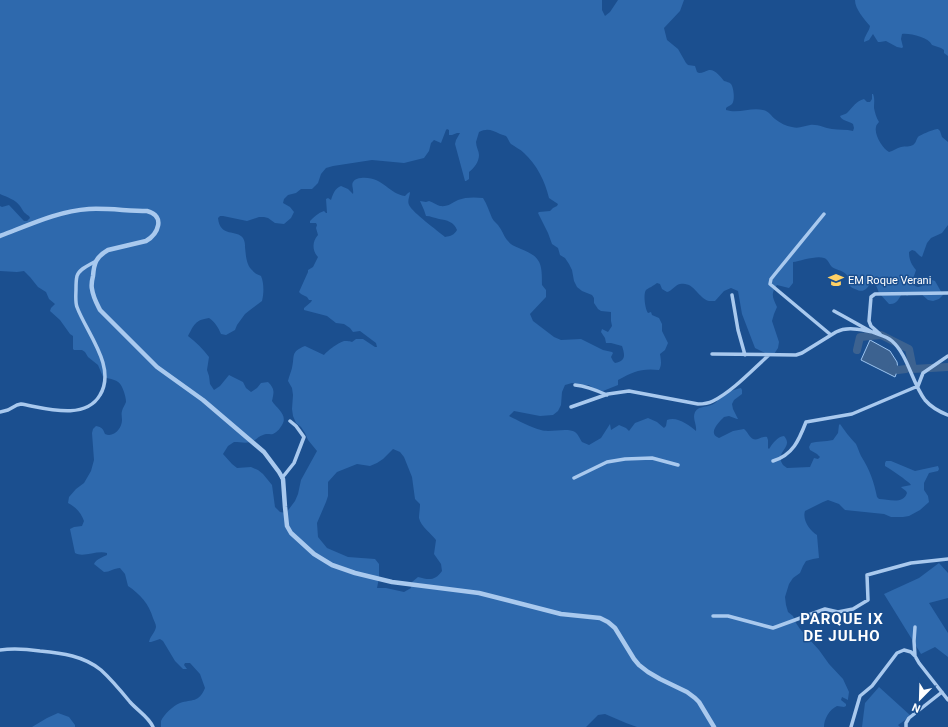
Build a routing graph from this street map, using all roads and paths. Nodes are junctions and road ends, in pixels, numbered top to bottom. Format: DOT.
graph roads {
  1 [pos="824,214"];
  2 [pos="0,236"];
  3 [pos="96,261"];
  4 [pos="948,293"];
  5 [pos="732,295"];
  6 [pos="834,311"];
  7 [pos="873,332"];
  8 [pos="831,335"];
  9 [pos="881,335"];
  10 [pos="712,354"];
  11 [pos="745,355"];
  12 [pos="769,355"];
  13 [pos="948,356"];
  14 [pos="575,385"];
  15 [pos="918,386"];
  16 [pos="607,395"];
  17 [pos="571,407"];
  18 [pos="0,412"];
  19 [pos="948,415"];
  20 [pos="290,421"];
  21 [pos="773,461"];
  22 [pos="678,465"];
  23 [pos="282,478"];
  24 [pos="574,478"];
  25 [pos="948,558"];
  26 [pos="713,616"];
  27 [pos="916,627"];
  28 [pos="0,650"];
  29 [pos="915,656"];
  30 [pos="942,692"];
  31 [pos="948,700"];
  32 [pos="153,727"];
  33 [pos="714,727"];
  34 [pos="851,727"];
  35 [pos="906,727"];
  1 -- 8 [label="street"];
  2 -- 3 [label="street"];
  3 -- 18 [label="street"];
  3 -- 23 [label="street"];
  4 -- 9 [label="street"];
  5 -- 11 [label="street"];
  6 -- 7 [label="street"];
  7 -- 8 [label="street"];
  7 -- 9 [label="street"];
  8 -- 12 [label="street"];
  9 -- 15 [label="street"];
  10 -- 11 [label="street"];
  11 -- 12 [label="street"];
  12 -- 16 [label="street"];
  13 -- 15 [label="street"];
  14 -- 16 [label="street"];
  15 -- 19 [label="street"];
  15 -- 21 [label="street"];
  16 -- 17 [label="street"];
  20 -- 23 [label="street"];
  22 -- 24 [label="street"];
  23 -- 33 [label="street"];
  25 -- 26 [label="street"];
  27 -- 29 [label="street"];
  28 -- 32 [label="street"];
  29 -- 30 [label="street"];
  29 -- 34 [label="street"];
  30 -- 31 [label="street"];
  30 -- 35 [label="street"];
}
